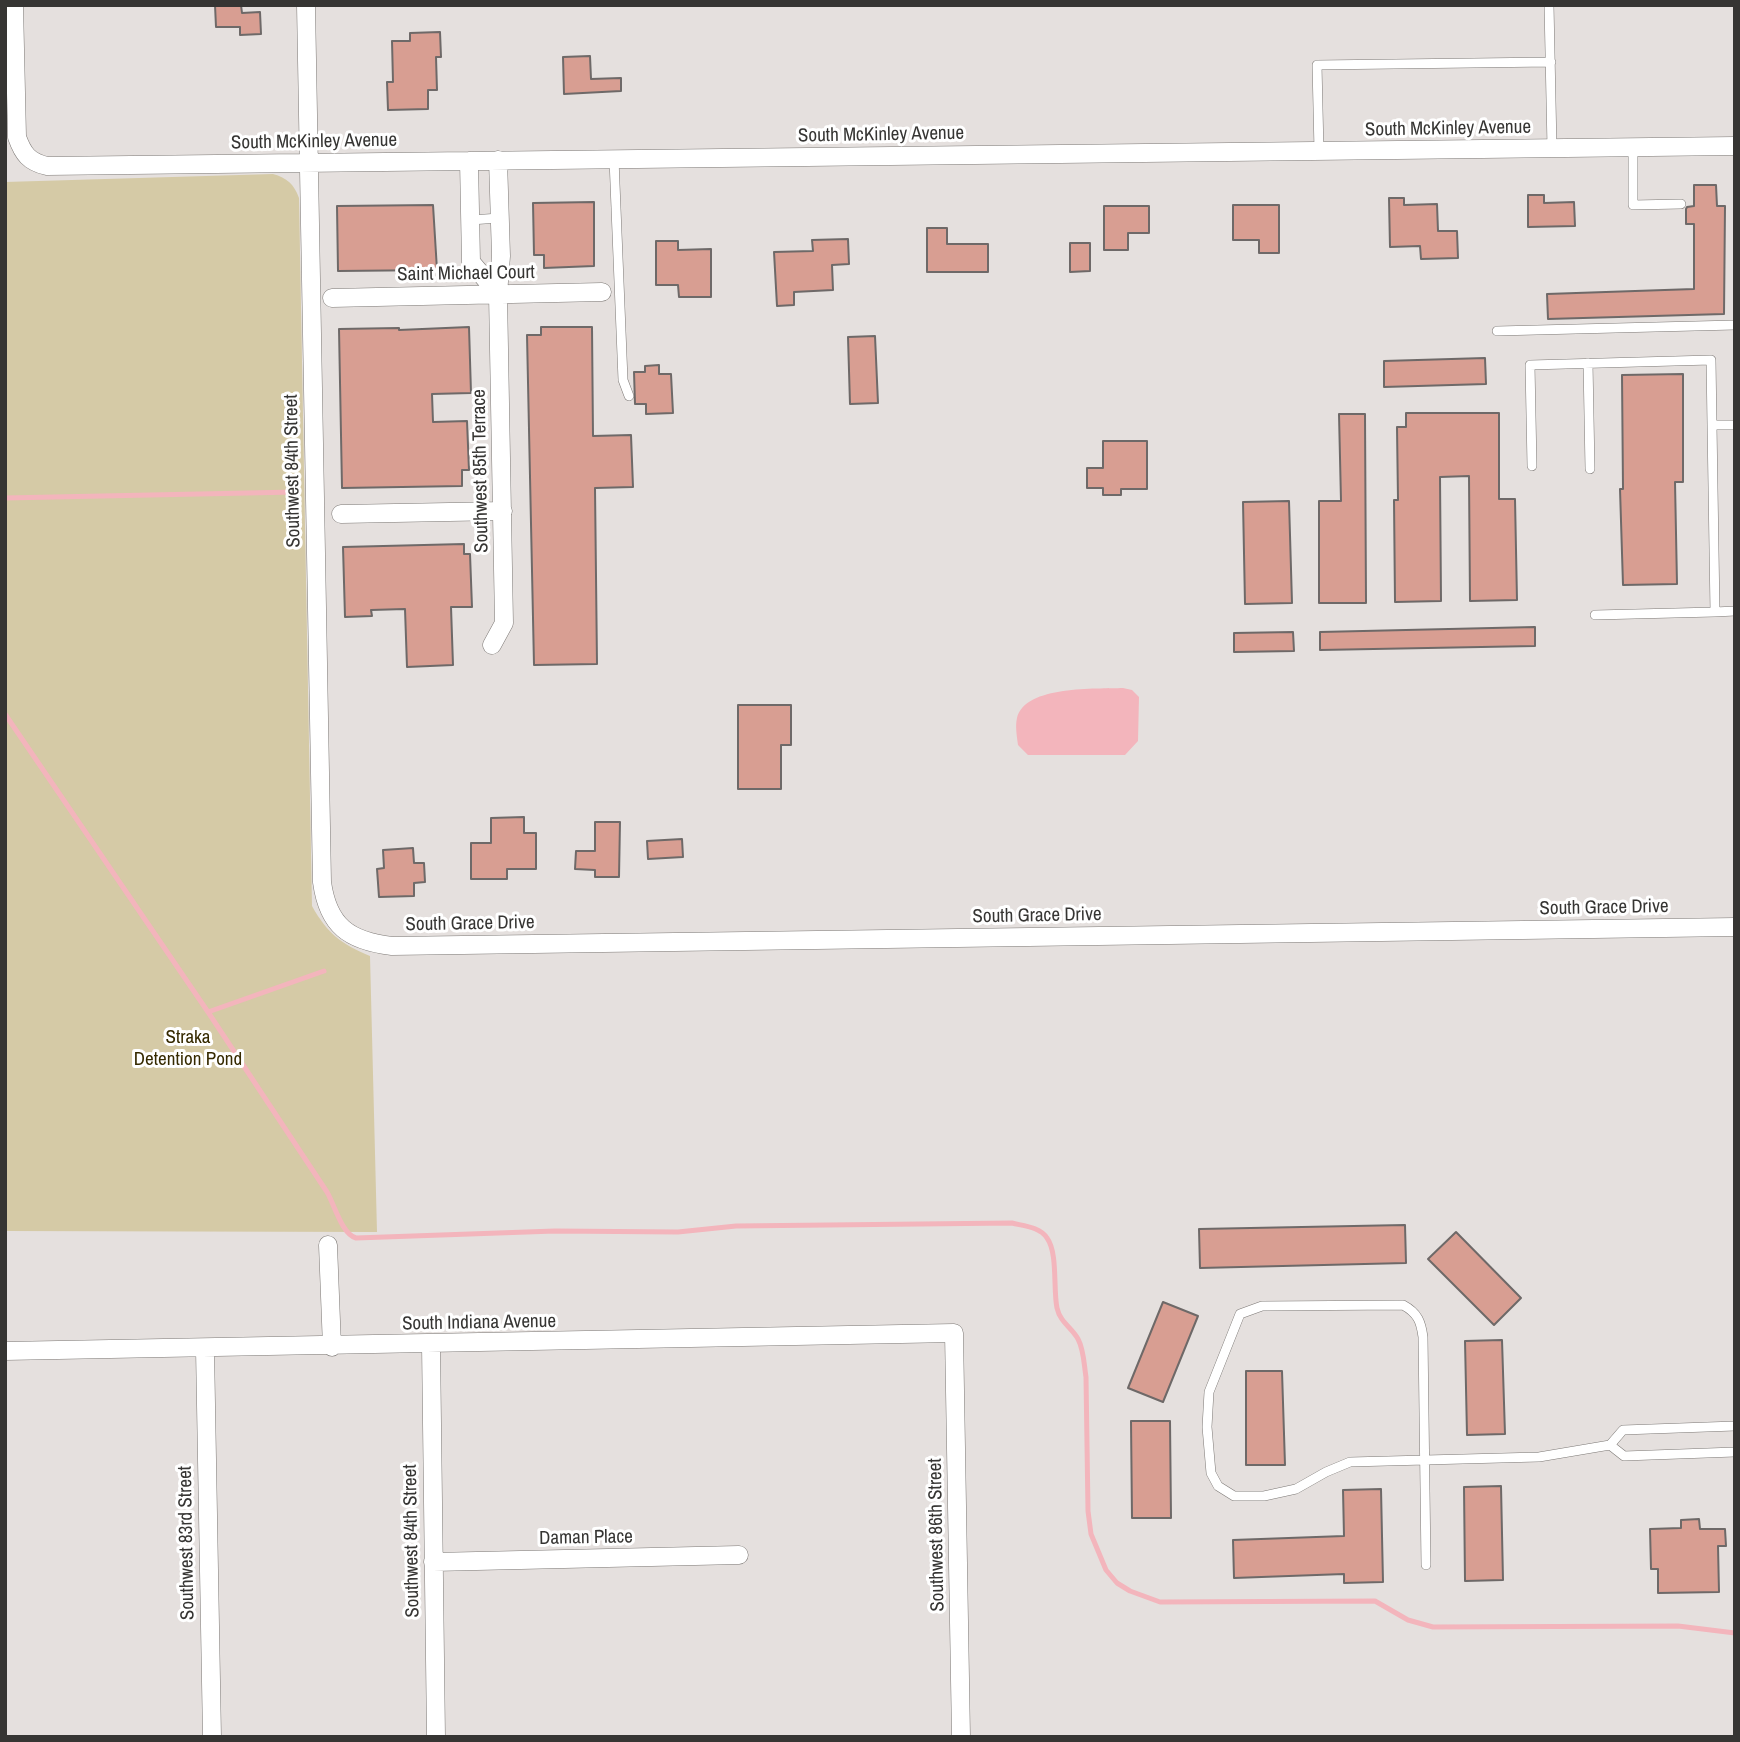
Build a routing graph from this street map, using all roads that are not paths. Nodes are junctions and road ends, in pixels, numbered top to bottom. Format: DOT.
graph roads {
  1 [pos="14,5"];
  2 [pos="306,5"];
  3 [pos="1549,5"];
  4 [pos="1551,62"];
  5 [pos="1735,146"];
  6 [pos="1633,147"];
  7 [pos="1552,148"];
  8 [pos="1319,151"];
  9 [pos="614,159"];
  10 [pos="498,160"];
  11 [pos="469,161"];
  12 [pos="308,164"];
  13 [pos="1681,204"];
  14 [pos="500,218"];
  15 [pos="470,220"];
  16 [pos="602,292"];
  17 [pos="498,295"];
  18 [pos="332,298"];
  19 [pos="1735,325"];
  20 [pos="1497,331"];
  21 [pos="1588,363"];
  22 [pos="629,396"];
  23 [pos="1712,425"];
  24 [pos="1735,425"];
  25 [pos="1532,466"];
  26 [pos="1590,469"];
  27 [pos="503,511"];
  28 [pos="341,514"];
  29 [pos="1735,611"];
  30 [pos="1715,612"];
  31 [pos="1595,615"];
  32 [pos="492,645"];
  33 [pos="1735,927"];
  34 [pos="344,929"];
  35 [pos="328,1245"];
  36 [pos="954,1334"];
  37 [pos="431,1345"];
  38 [pos="332,1347"];
  39 [pos="205,1349"];
  40 [pos="5,1352"];
  41 [pos="1735,1426"];
  42 [pos="1610,1445"];
  43 [pos="1735,1452"];
  44 [pos="1424,1460"];
  45 [pos="739,1555"];
  46 [pos="433,1562"];
  47 [pos="1426,1565"];
  48 [pos="212,1737"];
  49 [pos="436,1737"];
  50 [pos="961,1737"];
  1 -- 12 [label="street, South McKinley Avenue"];
  2 -- 12 [label="street, Southwest 84th Street"];
  3 -- 4 [label="lane"];
  4 -- 7 [label="lane"];
  4 -- 8 [label="lane"];
  5 -- 6 [label="street, South McKinley Avenue"];
  6 -- 7 [label="street, South McKinley Avenue"];
  6 -- 13 [label="lane"];
  7 -- 8 [label="street, South McKinley Avenue"];
  8 -- 9 [label="street, South McKinley Avenue"];
  9 -- 10 [label="street, South McKinley Avenue"];
  9 -- 22 [label="lane"];
  10 -- 11 [label="street, South McKinley Avenue"];
  10 -- 14 [label="street, Southwest 85th Terrace"];
  11 -- 12 [label="street, South McKinley Avenue"];
  11 -- 15 [label="street"];
  12 -- 34 [label="street, Southwest 84th Street"];
  14 -- 15 [label="lane"];
  14 -- 17 [label="street, Southwest 85th Terrace"];
  15 -- 17 [label="street"];
  16 -- 17 [label="street, Saint Michael Court"];
  17 -- 18 [label="street, Saint Michael Court"];
  17 -- 27 [label="street, Southwest 85th Terrace"];
  19 -- 20 [label="lane"];
  21 -- 23 [label="lane"];
  21 -- 25 [label="lane"];
  21 -- 26 [label="lane"];
  23 -- 24 [label="lane"];
  23 -- 30 [label="lane"];
  27 -- 28 [label="street"];
  27 -- 32 [label="street, Southwest 85th Terrace"];
  29 -- 30 [label="lane"];
  30 -- 31 [label="lane"];
  33 -- 34 [label="street, South Grace Drive"];
  35 -- 38 [label="street"];
  36 -- 37 [label="street, South Indiana Avenue"];
  36 -- 50 [label="street, Southwest 86th Street"];
  37 -- 38 [label="street, South Indiana Avenue"];
  37 -- 46 [label="street, Southwest 84th Street"];
  38 -- 39 [label="street, South Indiana Avenue"];
  39 -- 40 [label="street, South Indiana Avenue"];
  39 -- 48 [label="street, Southwest 83rd Street"];
  41 -- 42 [label="lane"];
  42 -- 43 [label="lane"];
  42 -- 44 [label="lane"];
  44 -- 44 [label="lane"];
  44 -- 47 [label="lane"];
  45 -- 46 [label="street, Daman Place"];
  46 -- 49 [label="street, Southwest 84th Street"];
}
